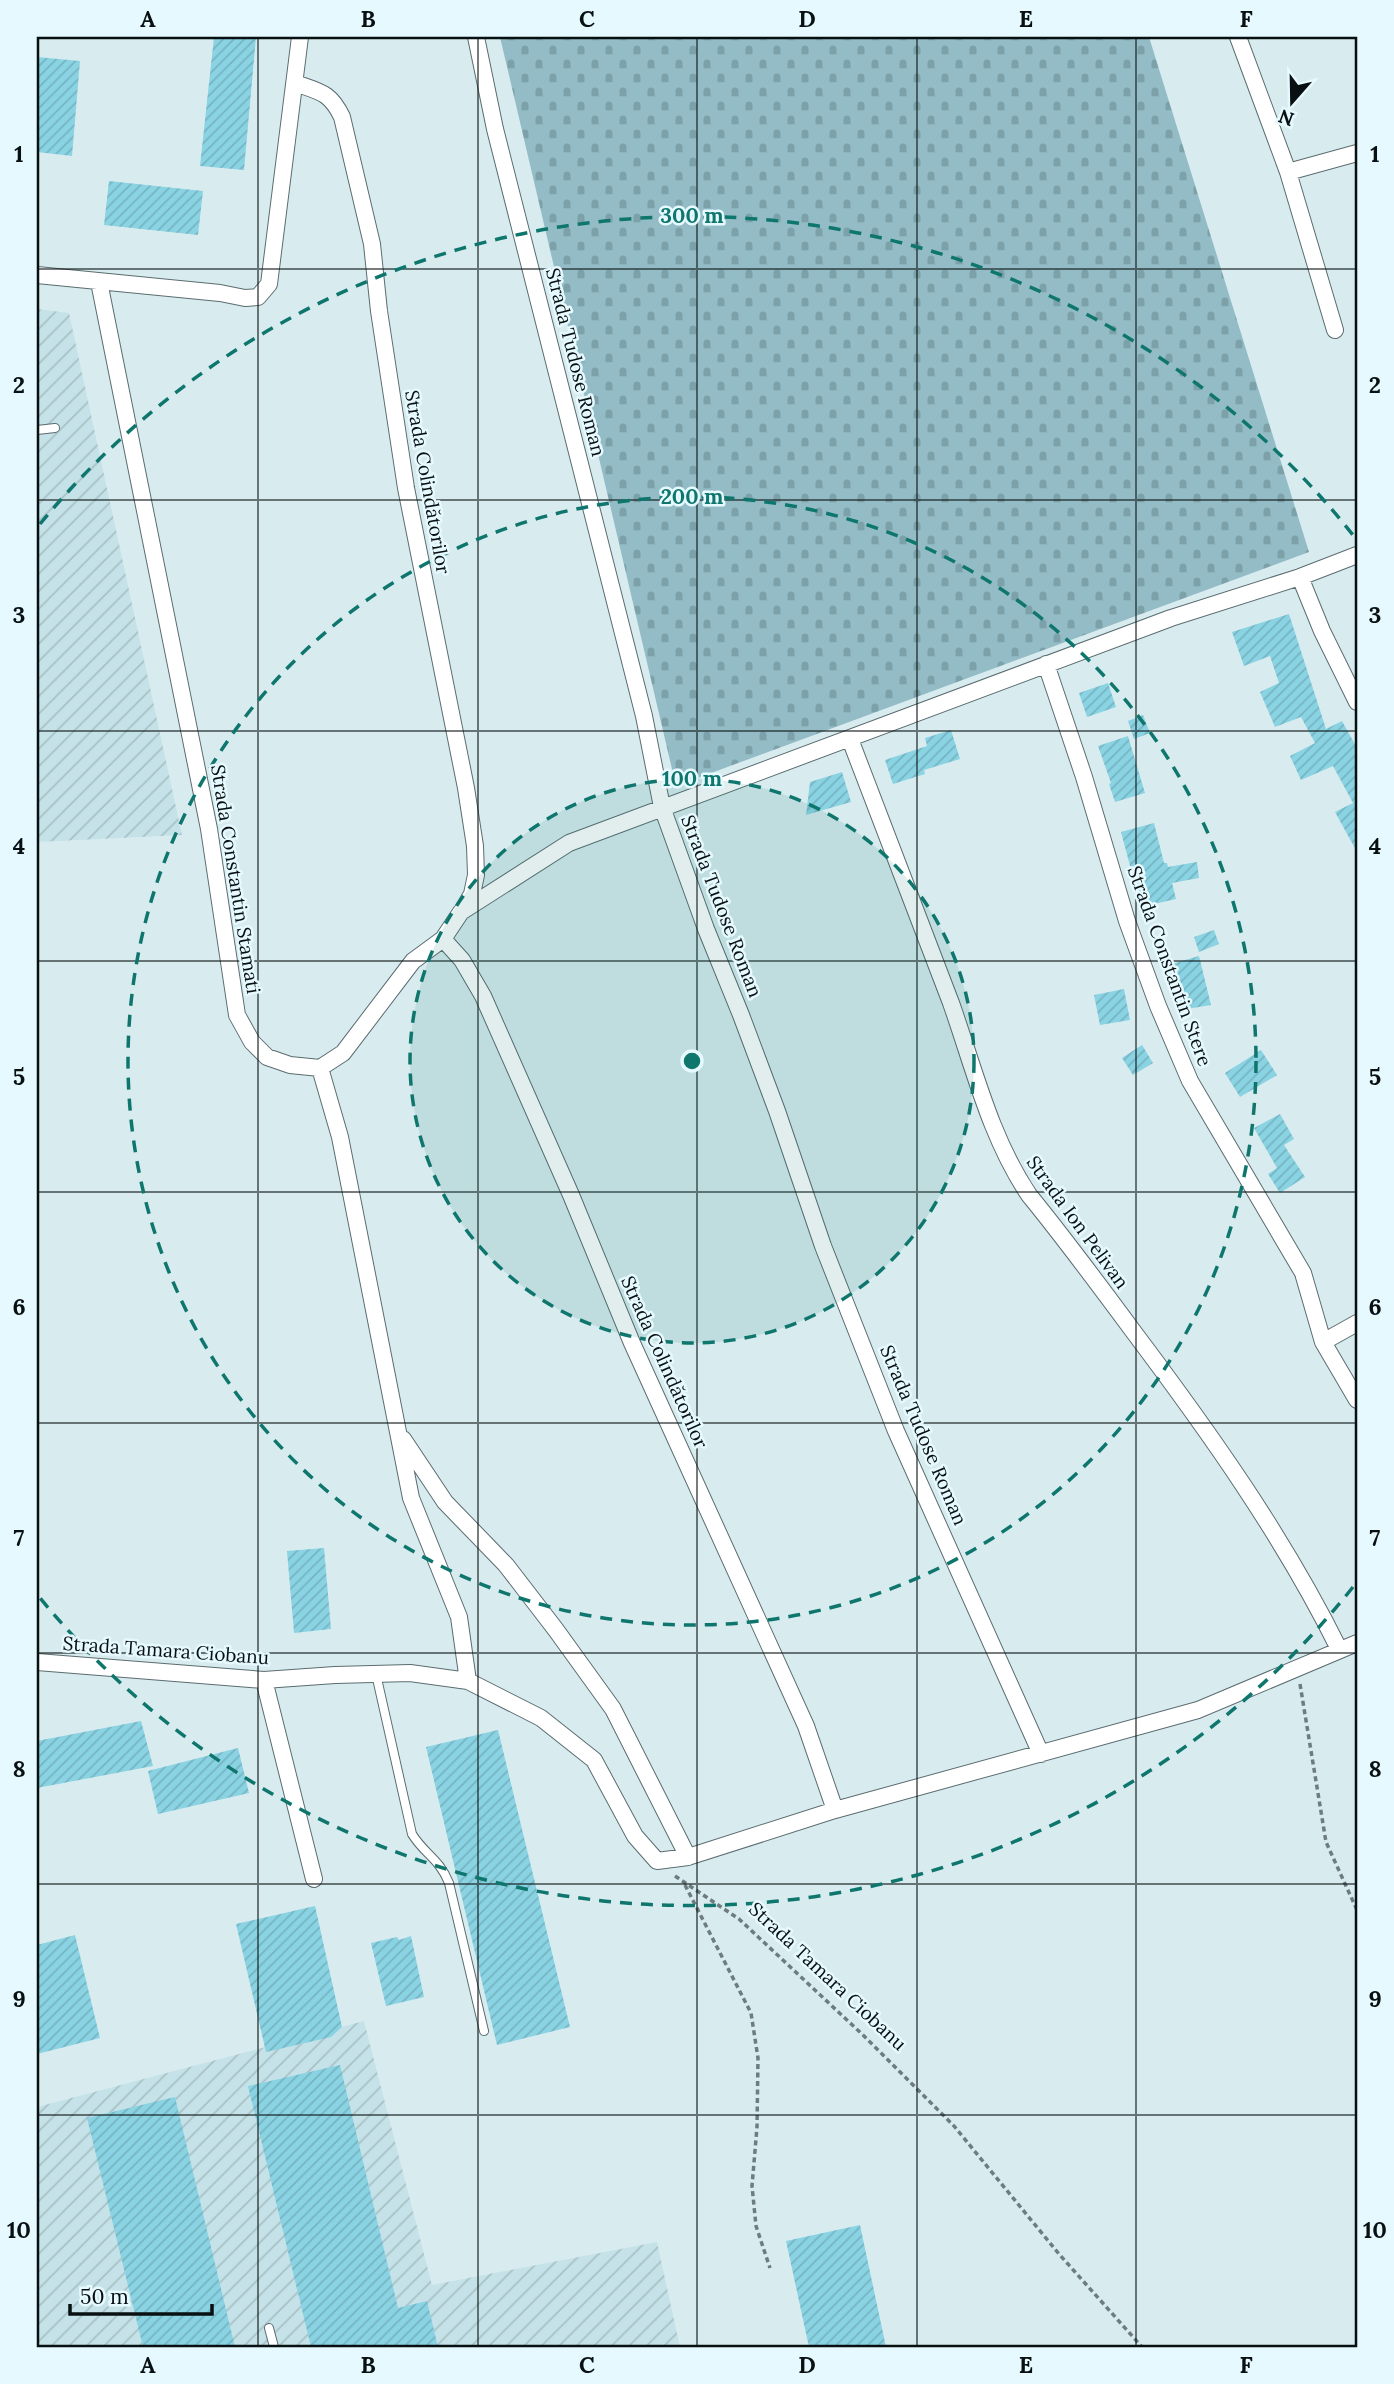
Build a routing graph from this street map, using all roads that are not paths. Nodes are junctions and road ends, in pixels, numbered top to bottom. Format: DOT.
graph roads {
  1 [pos="300,37"];
  2 [pos="476,37"];
  3 [pos="1238,37"];
  4 [pos="295,83"];
  5 [pos="1357,153"];
  6 [pos="1288,172"];
  7 [pos="37,275"];
  8 [pos="99,282"];
  9 [pos="1335,330"];
  10 [pos="55,428"];
  11 [pos="37,430"];
  12 [pos="1357,555"];
  13 [pos="1300,577"];
  14 [pos="1046,664"];
  15 [pos="1357,702"];
  16 [pos="850,739"];
  17 [pos="662,807"];
  18 [pos="461,912"];
  19 [pos="443,939"];
  20 [pos="320,1068"];
  21 [pos="1357,1323"];
  22 [pos="1324,1342"];
  23 [pos="1357,1400"];
  24 [pos="398,1430"];
  25 [pos="1357,1643"];
  26 [pos="1339,1649"];
  27 [pos="37,1662"];
  28 [pos="376,1674"];
  29 [pos="264,1680"];
  30 [pos="468,1681"];
  31 [pos="1041,1754"];
  32 [pos="835,1810"];
  33 [pos="688,1857"];
  34 [pos="314,1879"];
  35 [pos="484,2031"];
  36 [pos="270,2328"];
  37 [pos="274,2347"];
  1 -- 4 [label="street"];
  2 -- 17 [label="street, Strada Tudose Roman"];
  3 -- 6 [label="street"];
  4 -- 8 [label="street"];
  4 -- 18 [label="street, Strada Colindătorilor"];
  5 -- 6 [label="street"];
  6 -- 9 [label="street"];
  7 -- 8 [label="street"];
  8 -- 20 [label="street, Strada Constantin Stamati"];
  10 -- 11 [label="lane"];
  12 -- 13 [label="street"];
  13 -- 14 [label="street"];
  13 -- 15 [label="street"];
  14 -- 16 [label="street"];
  14 -- 22 [label="street, Strada Constantin Stere"];
  16 -- 17 [label="street"];
  16 -- 26 [label="street, Strada Ion Pelivan"];
  17 -- 18 [label="street"];
  17 -- 31 [label="street, Strada Tudose Roman"];
  18 -- 19 [label="street"];
  19 -- 20 [label="street"];
  19 -- 32 [label="street, Strada Colindătorilor"];
  20 -- 24 [label="street"];
  21 -- 22 [label="street"];
  22 -- 23 [label="street, Strada Constantin Stere"];
  24 -- 30 [label="street"];
  24 -- 33 [label="street"];
  25 -- 26 [label="street"];
  26 -- 31 [label="street"];
  27 -- 29 [label="street, Strada Tamara Ciobanu"];
  28 -- 29 [label="street, Strada Tamara Ciobanu"];
  28 -- 30 [label="street, Strada Tamara Ciobanu"];
  28 -- 35 [label="lane"];
  29 -- 34 [label="street"];
  30 -- 33 [label="street, Strada Tamara Ciobanu"];
  31 -- 32 [label="street"];
  32 -- 33 [label="street"];
  36 -- 37 [label="lane"];
}
